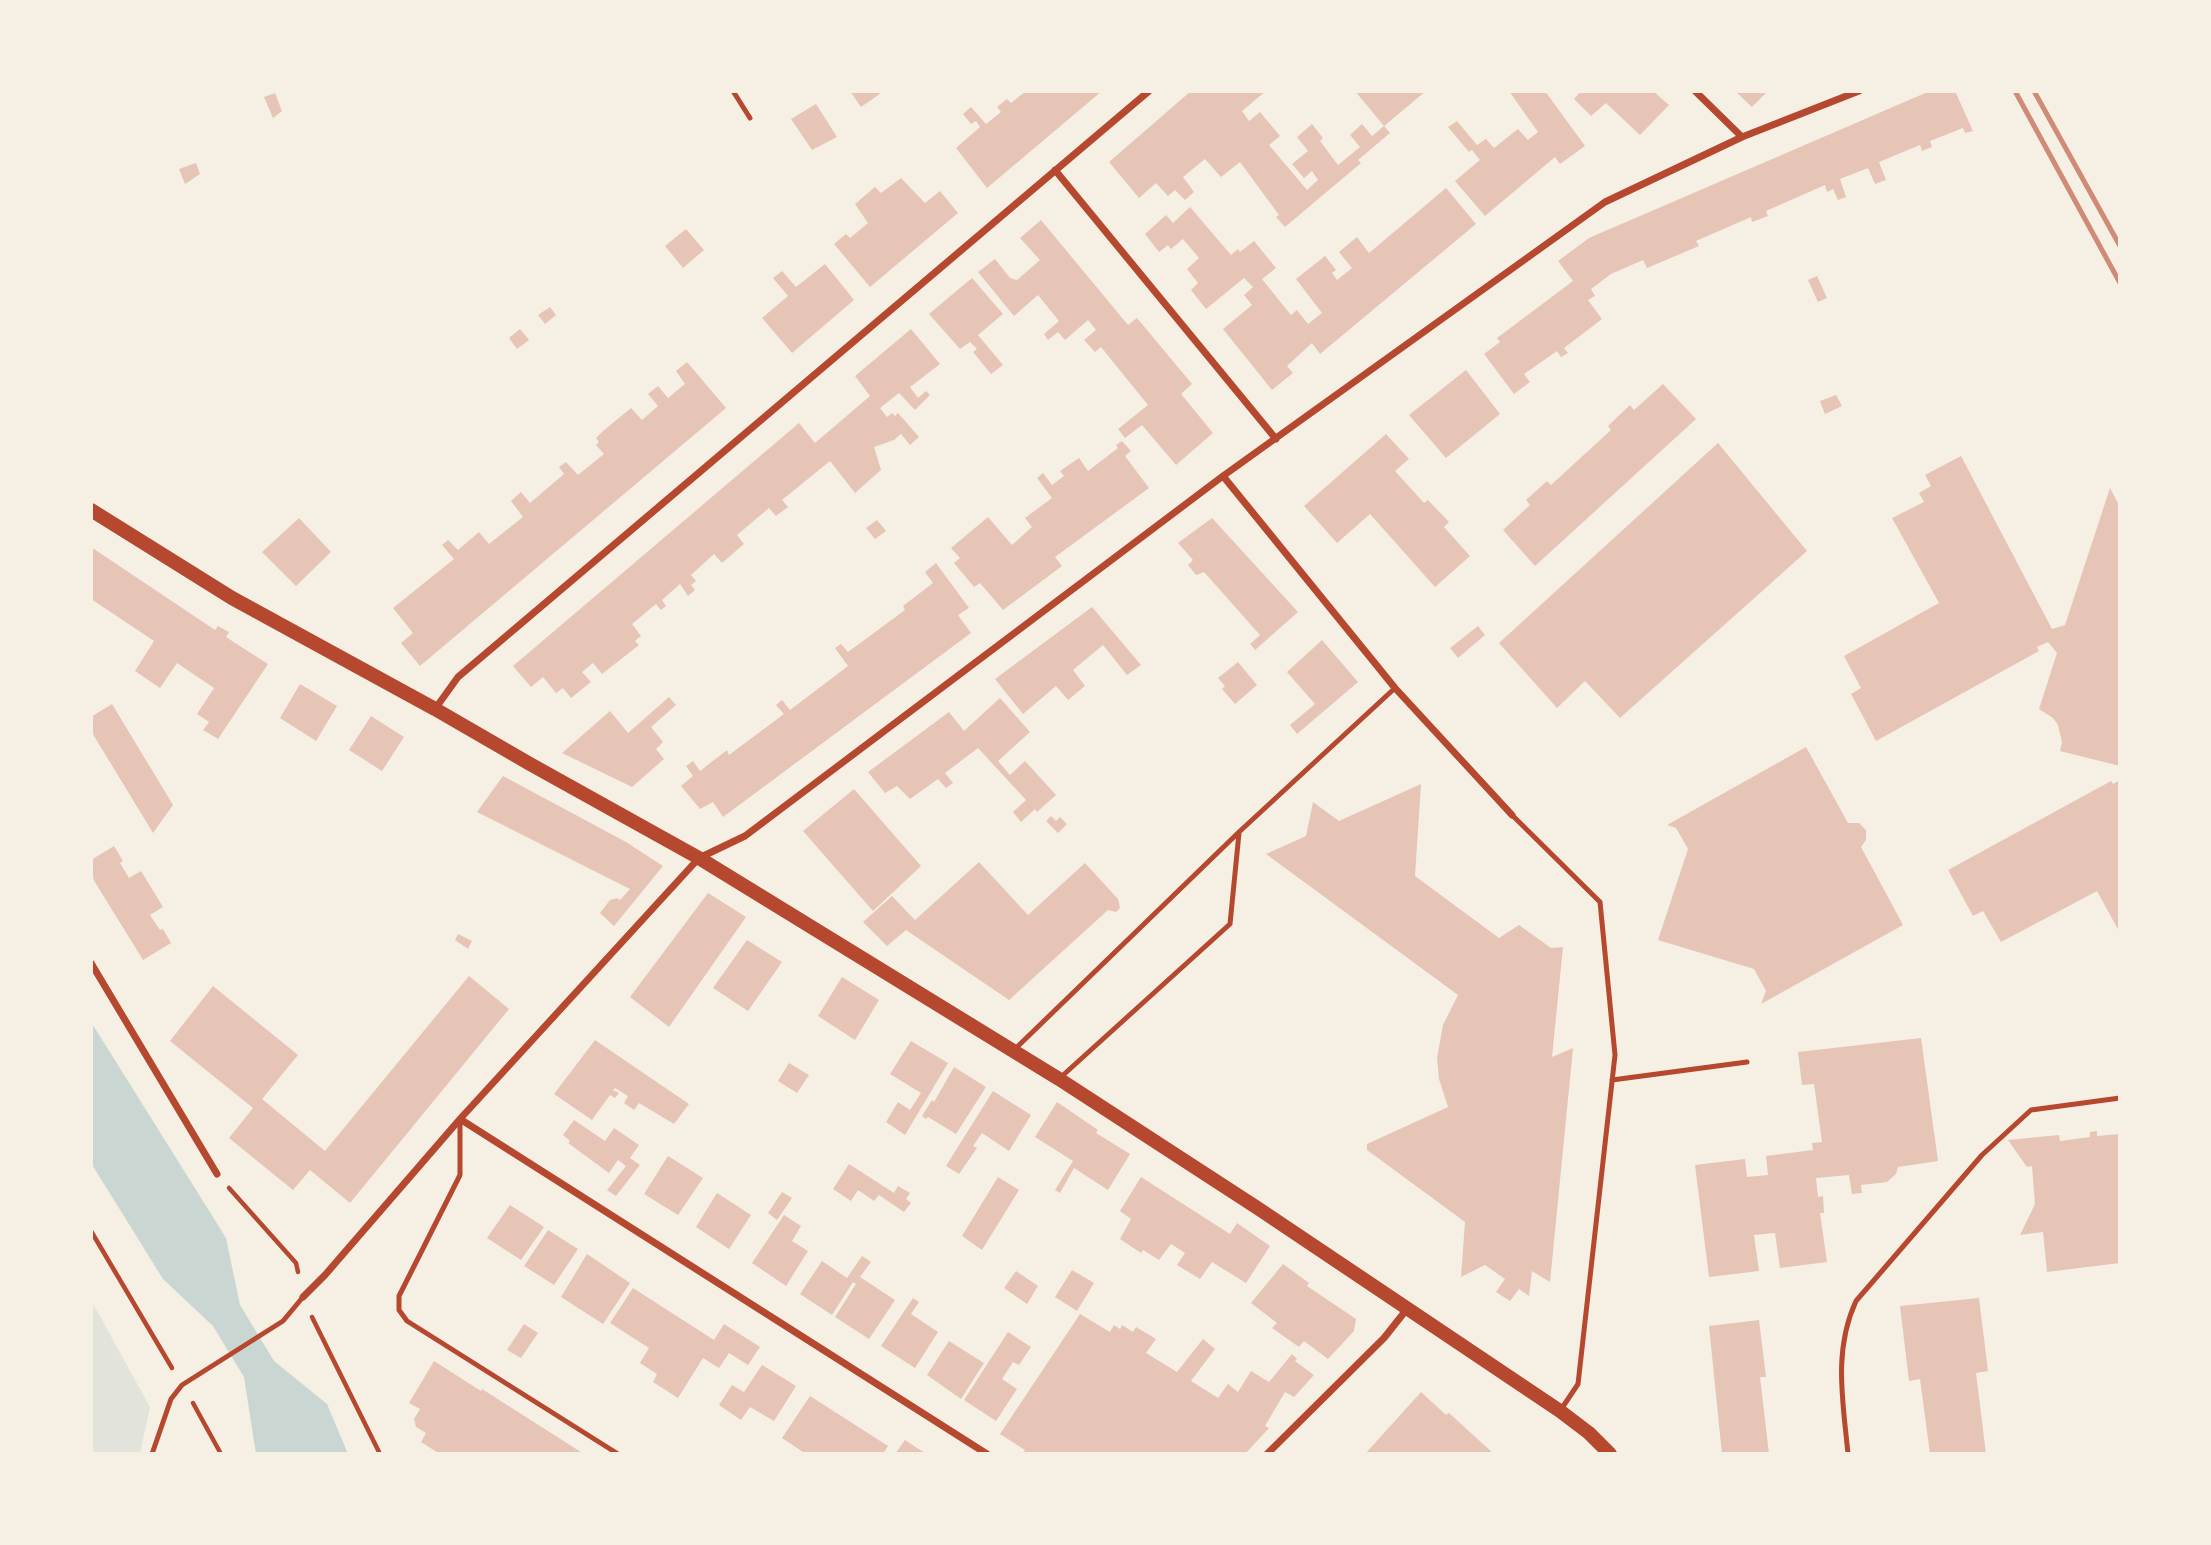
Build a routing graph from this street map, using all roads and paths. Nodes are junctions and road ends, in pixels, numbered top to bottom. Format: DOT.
graph roads {
  1 [pos="733,91"];
  2 [pos="1149,91"];
  3 [pos="1695,91"];
  4 [pos="1859,91"];
  5 [pos="750,118"];
  6 [pos="1742,137"];
  7 [pos="1055,170"];
  8 [pos="1276,439"];
  9 [pos="1223,476"];
  10 [pos="91,510"];
  11 [pos="1395,688"];
  12 [pos="435,709"];
  13 [pos="1512,815"];
  14 [pos="1239,832"];
  15 [pos="699,858"];
  16 [pos="91,963"];
  17 [pos="1012,1051"];
  18 [pos="1747,1062"];
  19 [pos="1059,1079"];
  20 [pos="1612,1080"];
  21 [pos="2120,1098"];
  22 [pos="460,1119"];
  23 [pos="217,1174"];
  24 [pos="91,1231"];
  25 [pos="303,1297"];
  26 [pos="1407,1309"];
  27 [pos="183,1385"];
  28 [pos="1560,1411"];
  29 [pos="152,1454"];
  30 [pos="221,1454"];
  31 [pos="380,1454"];
  32 [pos="618,1454"];
  33 [pos="988,1454"];
  34 [pos="1267,1454"];
  35 [pos="1610,1454"];
  36 [pos="1848,1454"];
  1 -- 5 [label="lane"];
  2 -- 7 [label="street"];
  3 -- 6 [label="street"];
  4 -- 6 [label="street"];
  6 -- 8 [label="street"];
  7 -- 8 [label="street"];
  7 -- 12 [label="street"];
  8 -- 9 [label="street"];
  9 -- 11 [label="street"];
  9 -- 15 [label="street"];
  10 -- 12 [label="main road"];
  11 -- 13 [label="street"];
  11 -- 14 [label="lane"];
  12 -- 15 [label="main road"];
  13 -- 20 [label="lane"];
  14 -- 17 [label="lane"];
  14 -- 19 [label="lane"];
  15 -- 17 [label="main road"];
  15 -- 22 [label="street"];
  16 -- 23 [label="street"];
  17 -- 19 [label="main road"];
  18 -- 20 [label="lane"];
  19 -- 26 [label="main road"];
  20 -- 28 [label="lane"];
  21 -- 36 [label="lane"];
  22 -- 25 [label="street"];
  22 -- 32 [label="lane"];
  22 -- 33 [label="street"];
  23 -- 25 [label="path"];
  24 -- 27 [label="path"];
  25 -- 27 [label="lane"];
  25 -- 31 [label="path"];
  26 -- 28 [label="main road"];
  26 -- 34 [label="street"];
  27 -- 29 [label="lane"];
  27 -- 30 [label="path"];
  28 -- 35 [label="main road"];
}
